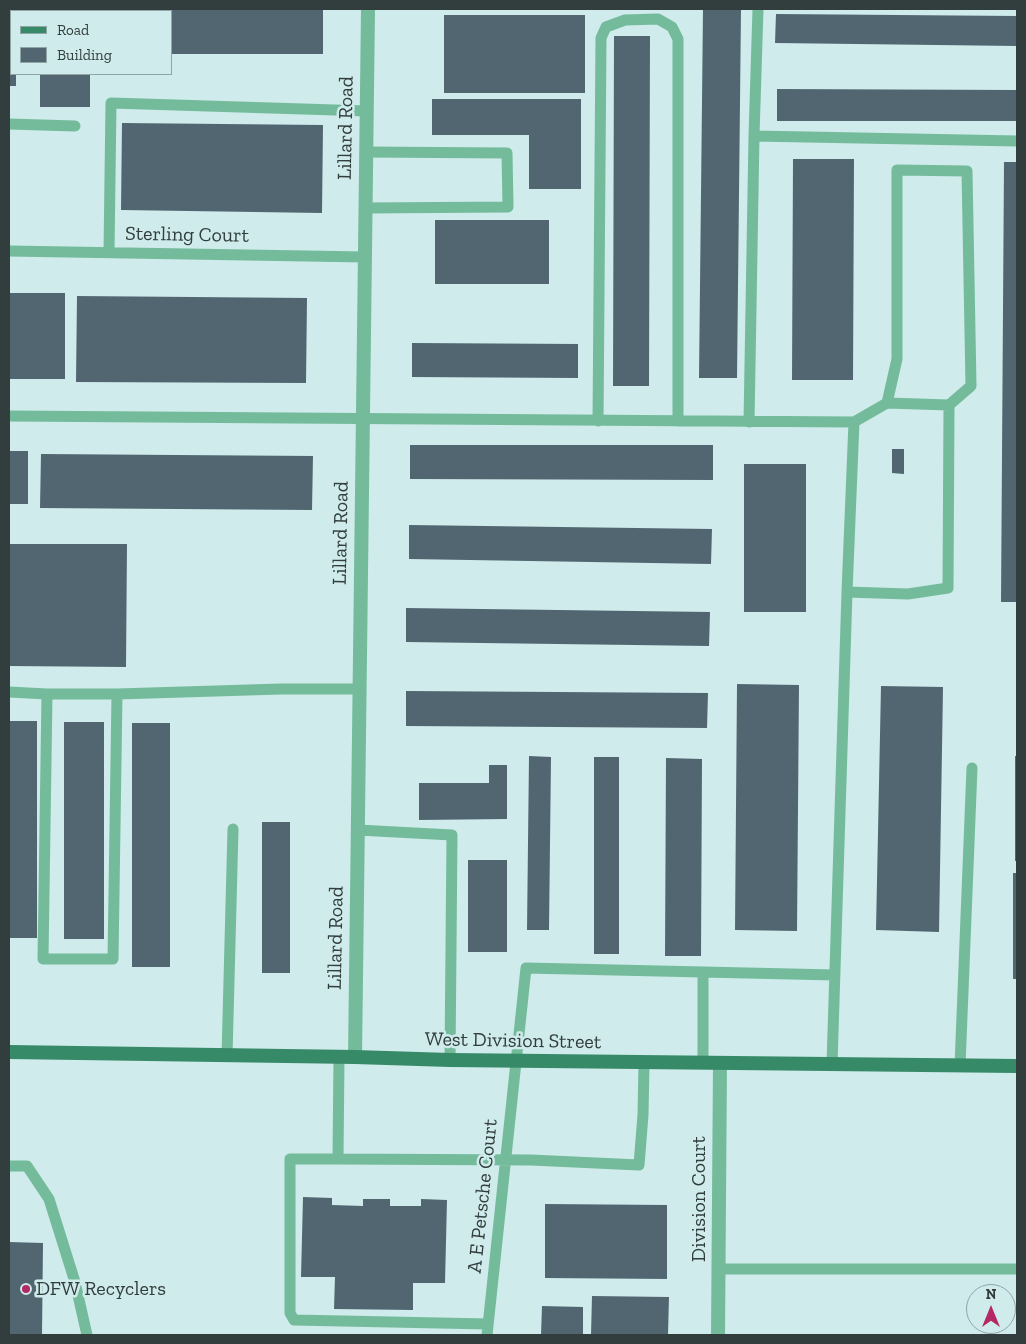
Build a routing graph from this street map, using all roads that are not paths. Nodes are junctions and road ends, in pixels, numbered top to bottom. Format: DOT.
graph roads {
  1 [pos="368,9"];
  2 [pos="758,9"];
  3 [pos="367,111"];
  4 [pos="9,124"];
  5 [pos="75,126"];
  6 [pos="754,136"];
  7 [pos="1017,141"];
  8 [pos="366,152"];
  9 [pos="365,208"];
  10 [pos="9,250"];
  11 [pos="109,252"];
  12 [pos="365,257"];
  13 [pos="887,403"];
  14 [pos="949,405"];
  15 [pos="9,416"];
  16 [pos="363,419"];
  17 [pos="598,421"];
  18 [pos="678,421"];
  19 [pos="750,422"];
  20 [pos="854,422"];
  21 [pos="847,592"];
  22 [pos="359,689"];
  23 [pos="9,692"];
  24 [pos="47,694"];
  25 [pos="117,694"];
  26 [pos="972,768"];
  27 [pos="233,829"];
  28 [pos="358,830"];
  29 [pos="703,972"];
  30 [pos="835,975"];
  31 [pos="9,1052"];
  32 [pos="227,1056"];
  33 [pos="339,1057"];
  34 [pos="355,1057"];
  35 [pos="450,1060"];
  36 [pos="516,1061"];
  37 [pos="644,1063"];
  38 [pos="703,1063"];
  39 [pos="720,1063"];
  40 [pos="832,1064"];
  41 [pos="960,1066"];
  42 [pos="1017,1066"];
  43 [pos="338,1159"];
  44 [pos="506,1161"];
  45 [pos="9,1166"];
  46 [pos="719,1269"];
  47 [pos="1017,1269"];
  48 [pos="487,1330"];
  49 [pos="87,1335"];
  50 [pos="718,1335"];
  1 -- 3 [label="street, Lillard Road"];
  2 -- 6 [label="lane"];
  3 -- 8 [label="street, Lillard Road"];
  3 -- 11 [label="lane"];
  4 -- 5 [label="lane"];
  6 -- 7 [label="lane"];
  6 -- 19 [label="lane"];
  8 -- 9 [label="street, Lillard Road"];
  8 -- 9 [label="lane"];
  9 -- 12 [label="street, Lillard Road"];
  10 -- 11 [label="lane, Sterling Court"];
  11 -- 12 [label="lane, Sterling Court"];
  12 -- 16 [label="street, Lillard Road"];
  13 -- 14 [label="lane"];
  13 -- 14 [label="lane"];
  13 -- 20 [label="lane"];
  14 -- 21 [label="lane"];
  15 -- 16 [label="lane"];
  16 -- 17 [label="lane"];
  16 -- 22 [label="street, Lillard Road"];
  17 -- 18 [label="lane"];
  17 -- 18 [label="lane"];
  18 -- 19 [label="lane"];
  19 -- 20 [label="lane"];
  20 -- 21 [label="lane"];
  21 -- 30 [label="lane"];
  22 -- 25 [label="lane"];
  22 -- 28 [label="street, Lillard Road"];
  23 -- 24 [label="lane"];
  24 -- 25 [label="lane"];
  24 -- 25 [label="lane"];
  26 -- 41 [label="lane"];
  27 -- 32 [label="lane"];
  28 -- 34 [label="street, Lillard Road"];
  28 -- 35 [label="lane"];
  29 -- 30 [label="lane"];
  29 -- 36 [label="lane, A E Petsche Court"];
  29 -- 38 [label="lane"];
  30 -- 40 [label="lane"];
  31 -- 32 [label="main road, West Division Street"];
  32 -- 33 [label="main road, West Division Street"];
  33 -- 34 [label="main road, West Division Street"];
  33 -- 43 [label="lane"];
  34 -- 35 [label="main road, West Division Street"];
  35 -- 36 [label="main road, West Division Street"];
  36 -- 37 [label="main road, West Division Street"];
  36 -- 44 [label="lane, A E Petsche Court"];
  37 -- 38 [label="main road, West Division Street"];
  37 -- 44 [label="lane"];
  38 -- 39 [label="main road, West Division Street"];
  39 -- 40 [label="main road, West Division Street"];
  39 -- 46 [label="street, Division Court"];
  40 -- 41 [label="main road, West Division Street"];
  41 -- 42 [label="main road, West Division Street"];
  43 -- 44 [label="lane"];
  43 -- 48 [label="lane"];
  44 -- 48 [label="lane, A E Petsche Court"];
  45 -- 49 [label="lane"];
  46 -- 47 [label="lane"];
  46 -- 50 [label="street, Division Court"];
}
